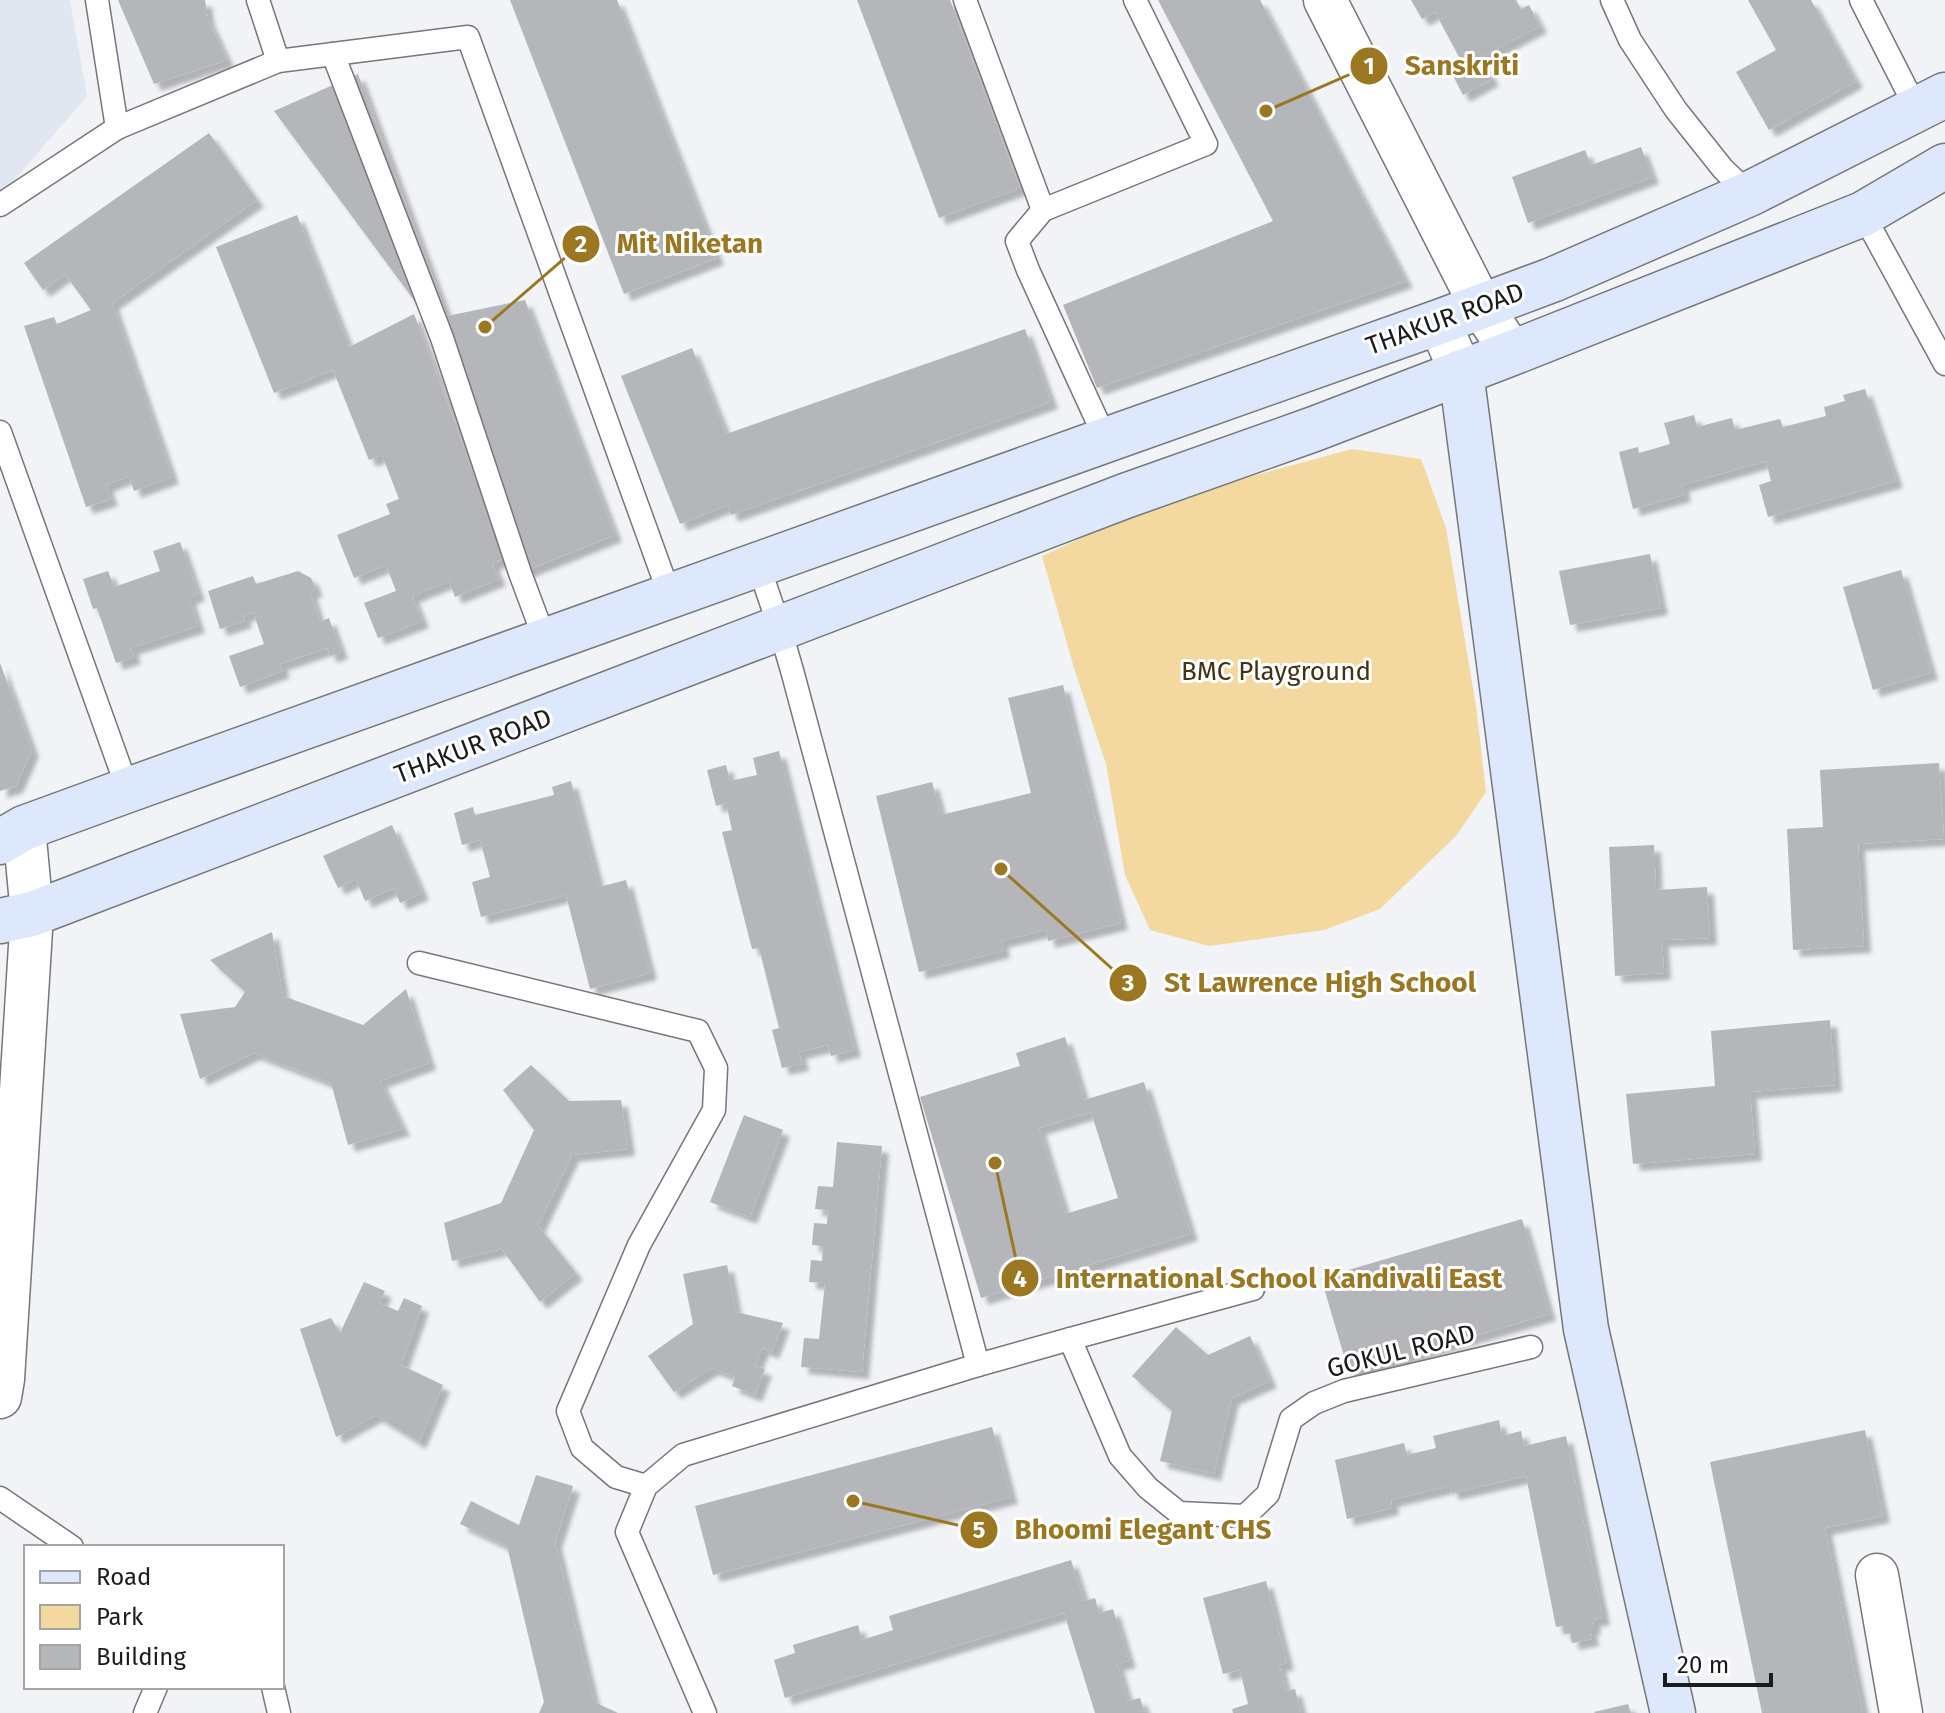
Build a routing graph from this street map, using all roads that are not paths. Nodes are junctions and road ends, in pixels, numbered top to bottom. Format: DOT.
graph roads {
  1 [pos="97,0"];
  2 [pos="258,0"];
  3 [pos="965,0"];
  4 [pos="1135,0"];
  5 [pos="1325,0"];
  6 [pos="1612,0"];
  7 [pos="1861,0"];
  8 [pos="333,54"];
  9 [pos="278,61"];
  10 [pos="1931,103"];
  11 [pos="117,128"];
  12 [pos="1945,166"];
  13 [pos="1749,194"];
  14 [pos="0,205"];
  15 [pos="1043,210"];
  16 [pos="1863,214"];
  17 [pos="1481,306"];
  18 [pos="1439,322"];
  19 [pos="1512,353"];
  20 [pos="1945,364"];
  21 [pos="1461,372"];
  22 [pos="0,432"];
  23 [pos="1106,440"];
  24 [pos="929,503"];
  25 [pos="758,564"];
  26 [pos="945,565"];
  27 [pos="670,596"];
  28 [pos="780,629"];
  29 [pos="545,640"];
  30 [pos="128,790"];
  31 [pos="12,835"];
  32 [pos="16,917"];
  33 [pos="419,963"];
  34 [pos="1253,1289"];
  35 [pos="1070,1339"];
  36 [pos="1531,1347"];
  37 [pos="978,1365"];
  38 [pos="0,1397"];
  39 [pos="646,1486"];
  40 [pos="0,1498"];
  41 [pos="69,1545"];
  42 [pos="1877,1575"];
  43 [pos="155,1689"];
  44 [pos="273,1689"];
  45 [pos="145,1713"];
  46 [pos="279,1713"];
  47 [pos="705,1713"];
  48 [pos="1673,1713"];
  49 [pos="1901,1713"];
  1 -- 11 [label="lane"];
  2 -- 9 [label="lane"];
  3 -- 15 [label="lane"];
  4 -- 15 [label="lane"];
  5 -- 17 [label="street"];
  6 -- 13 [label="lane"];
  7 -- 10 [label="lane"];
  8 -- 9 [label="lane"];
  8 -- 27 [label="lane"];
  8 -- 29 [label="lane"];
  9 -- 11 [label="lane"];
  10 -- 13 [label="street, THAKUR ROAD"];
  11 -- 14 [label="lane"];
  12 -- 16 [label="street, THAKUR ROAD"];
  13 -- 17 [label="street, THAKUR ROAD"];
  15 -- 23 [label="lane"];
  16 -- 19 [label="street, THAKUR ROAD"];
  16 -- 20 [label="lane"];
  17 -- 18 [label="street, THAKUR ROAD"];
  17 -- 19 [label="street"];
  18 -- 21 [label="street"];
  18 -- 23 [label="street, THAKUR ROAD"];
  19 -- 21 [label="street, THAKUR ROAD"];
  21 -- 26 [label="street, THAKUR ROAD"];
  21 -- 48 [label="street"];
  22 -- 30 [label="lane"];
  23 -- 24 [label="street, THAKUR ROAD"];
  24 -- 25 [label="street, THAKUR ROAD"];
  24 -- 26 [label="street"];
  25 -- 27 [label="street, THAKUR ROAD"];
  25 -- 28 [label="lane"];
  26 -- 28 [label="street, THAKUR ROAD"];
  27 -- 29 [label="street, THAKUR ROAD"];
  28 -- 32 [label="street, THAKUR ROAD"];
  28 -- 37 [label="lane"];
  29 -- 30 [label="street, THAKUR ROAD"];
  30 -- 31 [label="street, THAKUR ROAD"];
  31 -- 32 [label="street"];
  32 -- 38 [label="street"];
  33 -- 39 [label="lane"];
  34 -- 35 [label="lane"];
  35 -- 36 [label="lane, GOKUL ROAD"];
  35 -- 37 [label="lane"];
  37 -- 39 [label="lane"];
  39 -- 47 [label="lane"];
  40 -- 41 [label="lane"];
  42 -- 49 [label="street"];
  43 -- 45 [label="lane"];
  44 -- 46 [label="lane"];
}
